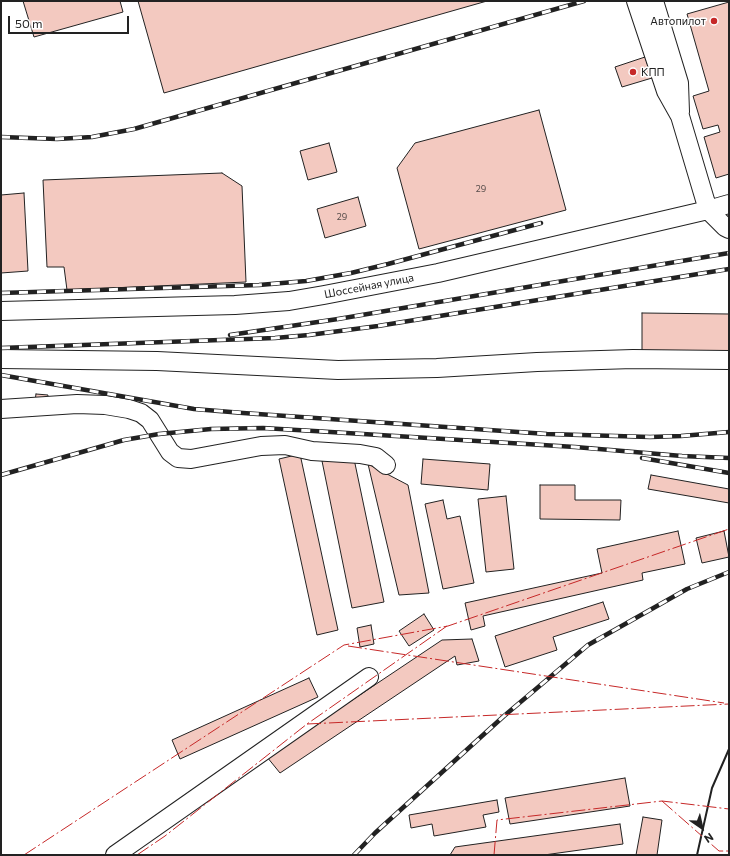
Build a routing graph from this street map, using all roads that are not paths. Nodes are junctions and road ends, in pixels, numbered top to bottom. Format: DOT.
graph roads {
  1 [pos="636,1"];
  2 [pos="654,1"];
  3 [pos="680,116"];
  4 [pos="729,204"];
  5 [pos="708,210"];
  6 [pos="729,229"];
  7 [pos="1,311"];
  8 [pos="1,359"];
  9 [pos="729,360"];
  10 [pos="1,409"];
  11 [pos="386,465"];
  12 [pos="369,677"];
  13 [pos="115,855"];
  1 -- 3 [label="street"];
  2 -- 3 [label="street"];
  3 -- 5 [label="street"];
  4 -- 5 [label="street, Шоссейная улица"];
  5 -- 6 [label="street"];
  5 -- 7 [label="street, Шоссейная улица"];
  8 -- 9 [label="street"];
  10 -- 11 [label="street"];
  12 -- 13 [label="street"];
}
